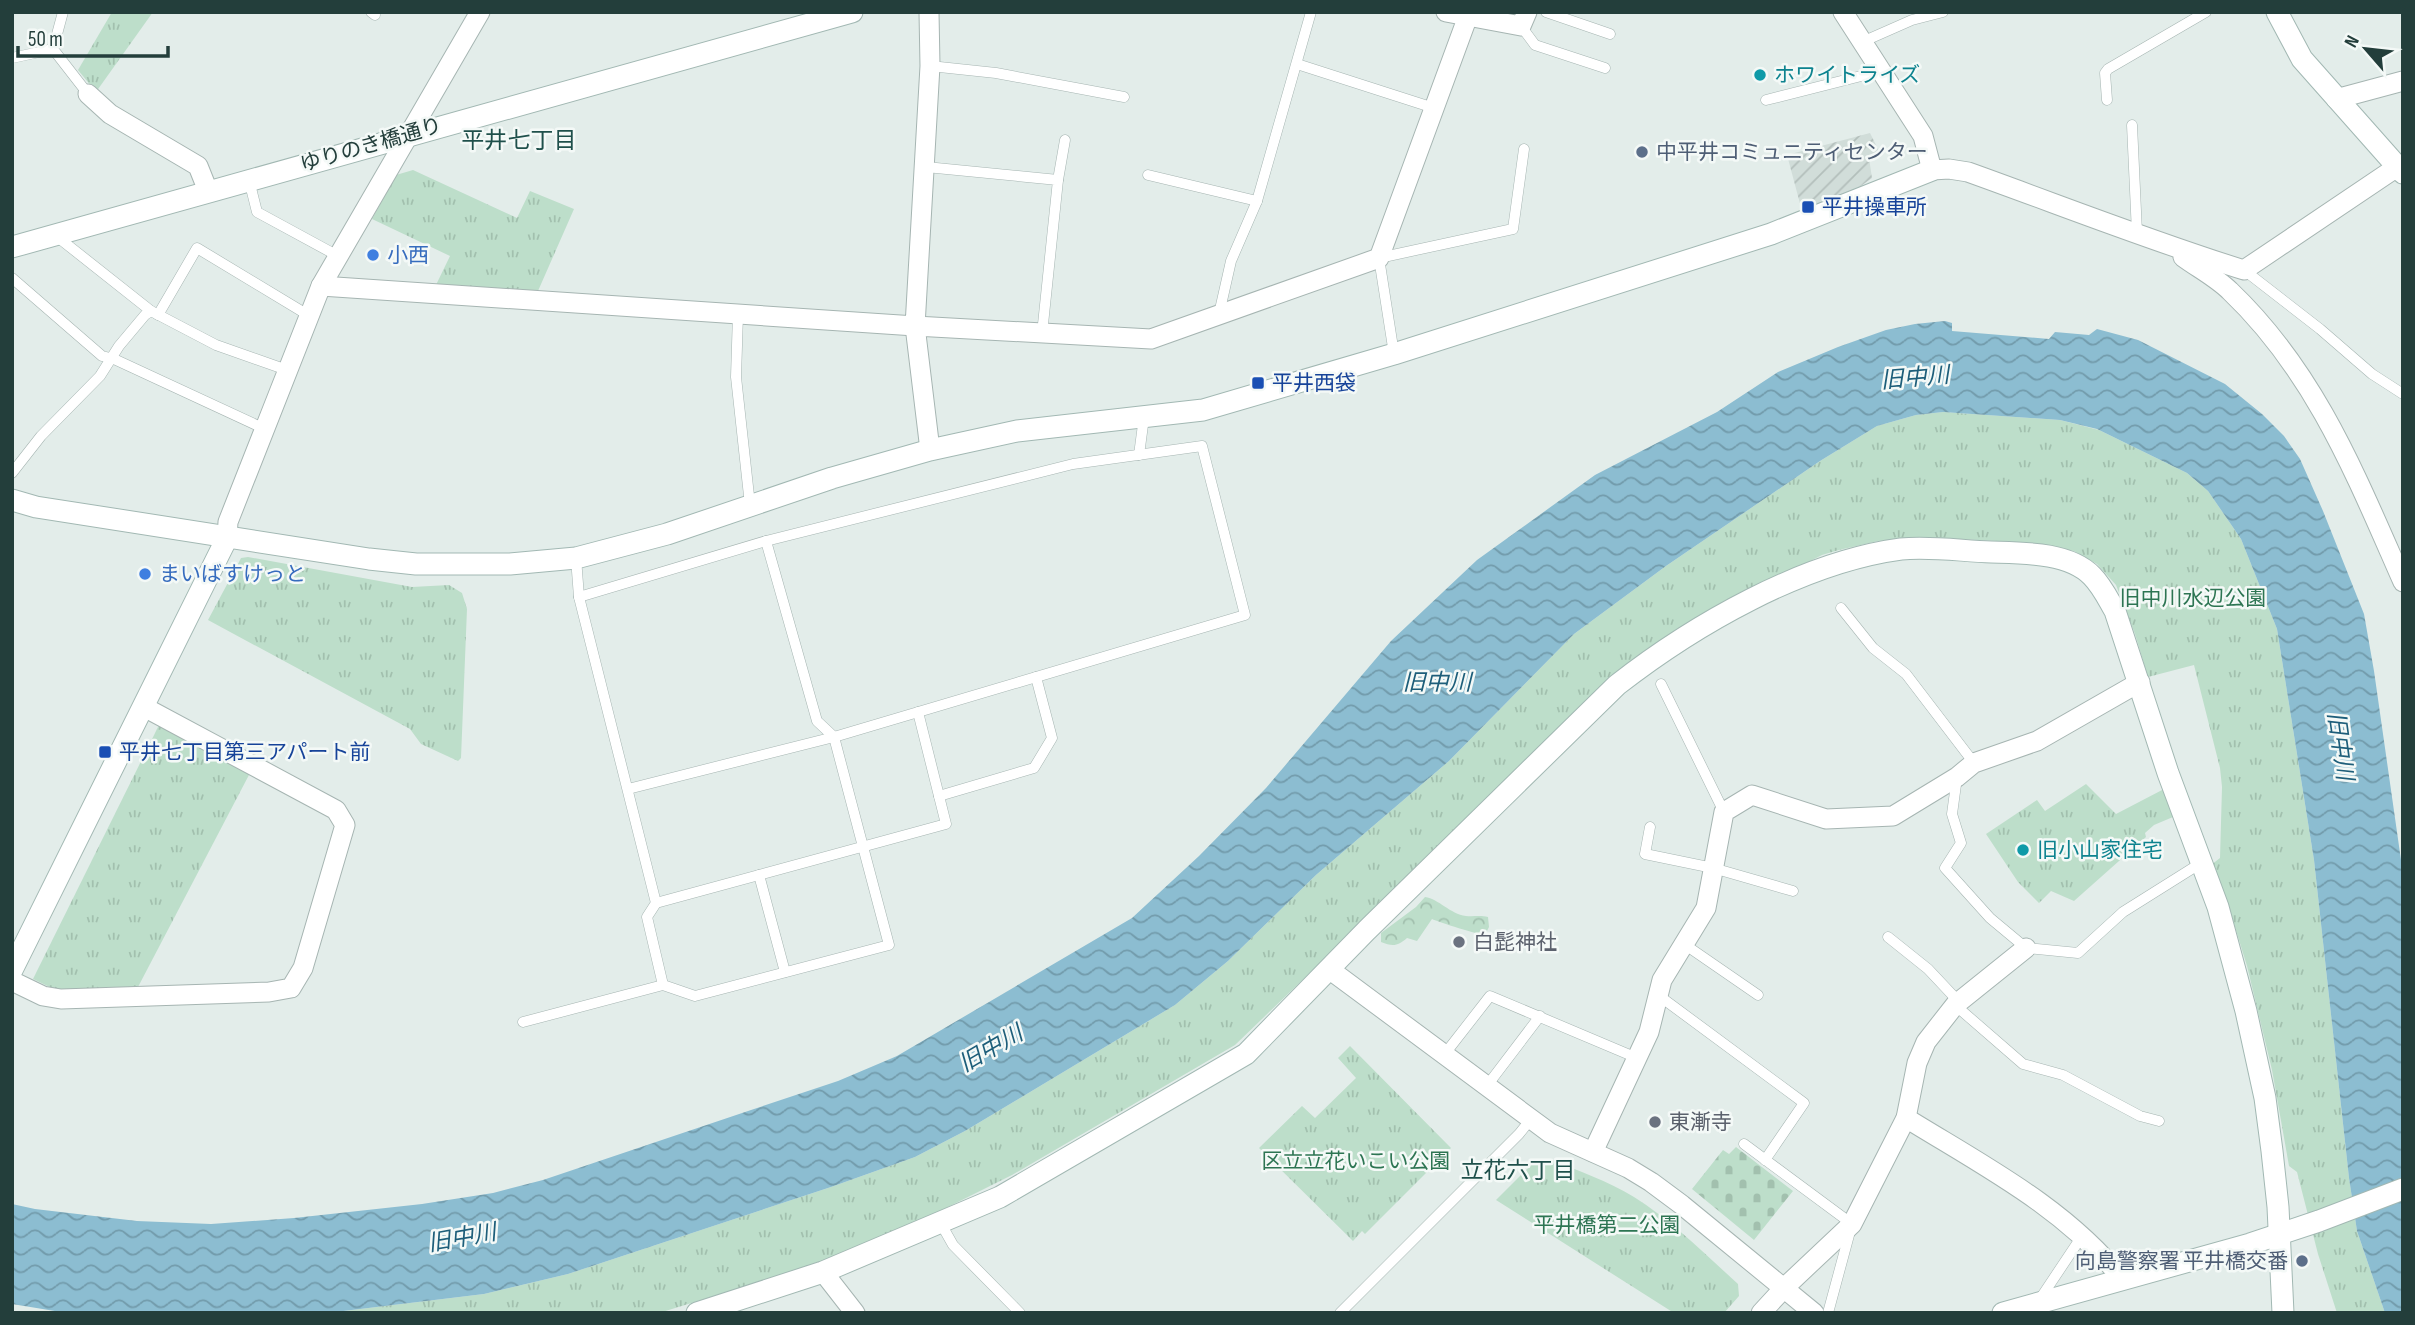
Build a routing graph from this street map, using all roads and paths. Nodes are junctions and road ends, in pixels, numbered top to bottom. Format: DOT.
graph roads {
  1 [pos="64,12"];
  2 [pos="480,12"];
  3 [pos="852,12"];
  4 [pos="929,12"];
  5 [pos="1311,12"];
  6 [pos="1446,12"];
  7 [pos="1546,12"];
  8 [pos="1843,12"];
  9 [pos="1943,12"];
  10 [pos="2206,12"];
  11 [pos="2277,12"];
  12 [pos="1468,16"];
  13 [pos="1524,19"];
  14 [pos="1610,34"];
  15 [pos="1862,42"];
  16 [pos="53,49"];
  17 [pos="12,58"];
  18 [pos="1297,64"];
  19 [pos="930,66"];
  20 [pos="1605,68"];
  21 [pos="1881,71"];
  22 [pos="2403,81"];
  23 [pos="88,94"];
  24 [pos="1124,97"];
  25 [pos="2336,99"];
  26 [pos="1766,100"];
  27 [pos="2107,100"];
  28 [pos="1434,108"];
  29 [pos="2132,125"];
  30 [pos="411,134"];
  31 [pos="1065,140"];
  32 [pos="1524,149"];
  33 [pos="926,167"];
  34 [pos="1932,170"];
  35 [pos="2400,170"];
  36 [pos="1148,175"];
  37 [pos="248,180"];
  38 [pos="1058,180"];
  39 [pos="208,191"];
  40 [pos="1258,201"];
  41 [pos="2137,233"];
  42 [pos="54,235"];
  43 [pos="2168,246"];
  44 [pos="12,247"];
  45 [pos="338,256"];
  46 [pos="1380,258"];
  47 [pos="2244,270"];
  48 [pos="12,278"];
  49 [pos="321,286"];
  50 [pos="155,313"];
  51 [pos="738,313"];
  52 [pos="1219,314"];
  53 [pos="308,315"];
  54 [pos="915,326"];
  55 [pos="1042,334"];
  56 [pos="1394,354"];
  57 [pos="110,358"];
  58 [pos="287,370"];
  59 [pos="2403,394"];
  60 [pos="1144,417"];
  61 [pos="265,429"];
  62 [pos="930,450"];
  63 [pos="1139,455"];
  64 [pos="12,473"];
  65 [pos="12,500"];
  66 [pos="750,506"];
  67 [pos="227,538"];
  68 [pos="766,541"];
  69 [pos="576,558"];
  70 [pos="2403,582"];
  71 [pos="579,597"];
  72 [pos="1841,608"];
  73 [pos="1036,677"];
  74 [pos="2140,682"];
  75 [pos="1661,684"];
  76 [pos="144,707"];
  77 [pos="918,712"];
  78 [pos="834,737"];
  79 [pos="1974,763"];
  80 [pos="1957,777"];
  81 [pos="628,789"];
  82 [pos="939,796"];
  83 [pos="1724,812"];
  84 [pos="1650,827"];
  85 [pos="863,847"];
  86 [pos="2202,862"];
  87 [pos="1713,868"];
  88 [pos="759,875"];
  89 [pos="1793,891"];
  90 [pos="656,903"];
  91 [pos="1888,937"];
  92 [pos="1684,944"];
  93 [pos="2026,948"];
  94 [pos="1329,969"];
  95 [pos="12,970"];
  96 [pos="785,972"];
  97 [pos="12,981"];
  98 [pos="663,985"];
  99 [pos="1658,995"];
  100 [pos="1758,995"];
  101 [pos="1957,1003"];
  102 [pos="1540,1016"];
  103 [pos="523,1023"];
  104 [pos="1444,1055"];
  105 [pos="1637,1058"];
  106 [pos="1486,1088"];
  107 [pos="1906,1118"];
  108 [pos="1531,1119"];
  109 [pos="2160,1121"];
  110 [pos="1744,1144"];
  111 [pos="1593,1152"];
  112 [pos="1765,1160"];
  113 [pos="2403,1189"];
  114 [pos="940,1222"];
  115 [pos="1852,1224"];
  116 [pos="2083,1235"];
  117 [pos="2278,1235"];
  118 [pos="823,1272"];
  119 [pos="2122,1279"];
  120 [pos="1784,1288"];
  121 [pos="2033,1308"];
  122 [pos="697,1313"];
  123 [pos="855,1313"];
  124 [pos="1020,1313"];
  125 [pos="1340,1313"];
  126 [pos="1761,1313"];
  127 [pos="1814,1313"];
  128 [pos="1828,1313"];
  129 [pos="2003,1313"];
  130 [pos="2283,1313"];
  1 -- 16 [label="lane"];
  2 -- 30 [label="street"];
  3 -- 30 [label="street, ゆりのき橋通り"];
  4 -- 19 [label="street"];
  5 -- 18 [label="lane"];
  6 -- 12 [label="street"];
  7 -- 14 [label="lane"];
  8 -- 15 [label="street"];
  9 -- 15 [label="lane"];
  10 -- 27 [label="lane"];
  11 -- 25 [label="street"];
  12 -- 13 [label="street"];
  12 -- 28 [label="street"];
  13 -- 20 [label="lane"];
  15 -- 21 [label="street"];
  16 -- 17 [label="lane"];
  16 -- 23 [label="lane"];
  18 -- 28 [label="lane"];
  18 -- 40 [label="lane"];
  19 -- 24 [label="lane"];
  19 -- 33 [label="street"];
  21 -- 26 [label="lane"];
  21 -- 34 [label="street"];
  22 -- 25 [label="street"];
  23 -- 39 [label="street"];
  25 -- 35 [label="street"];
  28 -- 46 [label="street"];
  29 -- 41 [label="lane"];
  30 -- 37 [label="street, ゆりのき橋通り"];
  30 -- 45 [label="street"];
  31 -- 38 [label="lane"];
  32 -- 46 [label="lane"];
  33 -- 38 [label="lane"];
  33 -- 54 [label="street"];
  34 -- 41 [label="street"];
  34 -- 56 [label="street"];
  35 -- 47 [label="street"];
  36 -- 40 [label="lane"];
  37 -- 39 [label="street, ゆりのき橋通り"];
  37 -- 45 [label="lane"];
  38 -- 55 [label="lane"];
  39 -- 42 [label="street, ゆりのき橋通り"];
  40 -- 52 [label="lane"];
  41 -- 43 [label="street"];
  42 -- 44 [label="street, ゆりのき橋通り"];
  42 -- 50 [label="lane"];
  43 -- 47 [label="street"];
  43 -- 70 [label="street"];
  45 -- 49 [label="street"];
  46 -- 52 [label="street"];
  46 -- 56 [label="lane"];
  47 -- 59 [label="lane"];
  48 -- 57 [label="lane"];
  49 -- 51 [label="street"];
  49 -- 53 [label="street"];
  50 -- 53 [label="lane"];
  50 -- 57 [label="lane"];
  50 -- 58 [label="lane"];
  51 -- 54 [label="street"];
  51 -- 66 [label="lane"];
  52 -- 55 [label="street"];
  53 -- 58 [label="street"];
  54 -- 55 [label="street"];
  54 -- 62 [label="street"];
  56 -- 60 [label="street"];
  57 -- 61 [label="lane"];
  57 -- 64 [label="lane"];
  58 -- 61 [label="street"];
  60 -- 62 [label="street"];
  60 -- 63 [label="lane"];
  61 -- 67 [label="street"];
  62 -- 66 [label="street"];
  63 -- 68 [label="lane"];
  63 -- 73 [label="lane"];
  65 -- 67 [label="street"];
  66 -- 69 [label="street"];
  67 -- 69 [label="street"];
  67 -- 76 [label="street"];
  68 -- 71 [label="lane"];
  68 -- 78 [label="lane"];
  69 -- 71 [label="lane"];
  71 -- 81 [label="lane"];
  72 -- 79 [label="lane"];
  73 -- 77 [label="lane"];
  73 -- 82 [label="lane"];
  74 -- 79 [label="street"];
  74 -- 86 [label="street"];
  74 -- 94 [label="street"];
  75 -- 83 [label="lane"];
  76 -- 95 [label="street"];
  76 -- 97 [label="street"];
  77 -- 78 [label="lane"];
  77 -- 82 [label="lane"];
  78 -- 81 [label="lane"];
  78 -- 85 [label="lane"];
  79 -- 80 [label="street"];
  80 -- 83 [label="street"];
  80 -- 93 [label="lane"];
  81 -- 90 [label="lane"];
  82 -- 85 [label="lane"];
  83 -- 87 [label="street"];
  84 -- 87 [label="lane"];
  85 -- 88 [label="lane"];
  85 -- 96 [label="lane"];
  86 -- 93 [label="lane"];
  86 -- 117 [label="street"];
  87 -- 89 [label="lane"];
  87 -- 92 [label="street"];
  88 -- 90 [label="lane"];
  88 -- 96 [label="lane"];
  90 -- 98 [label="lane"];
  91 -- 101 [label="lane"];
  92 -- 99 [label="street"];
  92 -- 100 [label="lane"];
  93 -- 101 [label="street"];
  94 -- 104 [label="street"];
  94 -- 114 [label="street"];
  96 -- 98 [label="lane"];
  98 -- 103 [label="lane"];
  99 -- 105 [label="street"];
  99 -- 112 [label="lane"];
  101 -- 107 [label="street"];
  101 -- 109 [label="lane"];
  102 -- 104 [label="lane"];
  102 -- 105 [label="lane"];
  102 -- 106 [label="lane"];
  104 -- 106 [label="street"];
  105 -- 111 [label="street"];
  106 -- 108 [label="street"];
  107 -- 115 [label="street"];
  107 -- 116 [label="street"];
  108 -- 111 [label="street"];
  108 -- 125 [label="lane"];
  110 -- 112 [label="lane"];
  111 -- 120 [label="street"];
  112 -- 115 [label="lane"];
  113 -- 117 [label="street"];
  114 -- 118 [label="street"];
  114 -- 124 [label="lane"];
  115 -- 120 [label="street"];
  115 -- 128 [label="lane"];
  116 -- 119 [label="street"];
  116 -- 121 [label="lane"];
  117 -- 119 [label="street"];
  117 -- 130 [label="street"];
  118 -- 122 [label="street"];
  118 -- 123 [label="street"];
  119 -- 121 [label="street"];
  120 -- 126 [label="street"];
  120 -- 127 [label="street"];
  121 -- 129 [label="street"];
}
